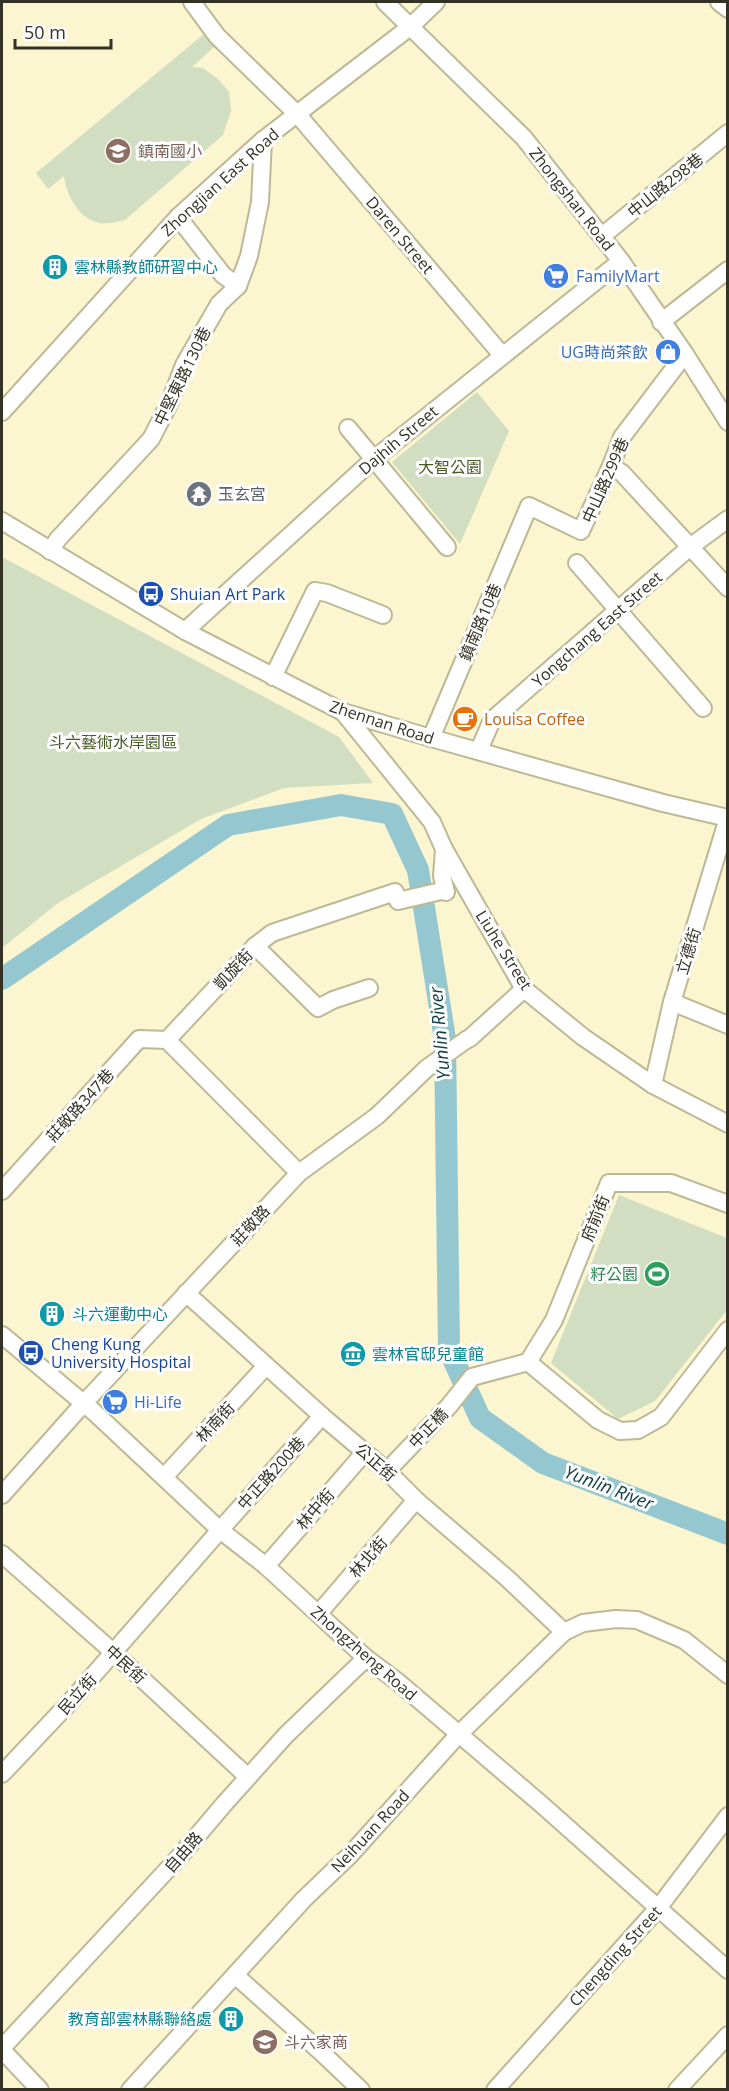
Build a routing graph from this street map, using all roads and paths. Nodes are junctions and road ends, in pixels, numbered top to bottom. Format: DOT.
graph roads {
  1 [pos="192,2"];
  2 [pos="385,2"];
  3 [pos="436,2"];
  4 [pos="719,2"];
  5 [pos="728,9"];
  6 [pos="410,27"];
  7 [pos="298,115"];
  8 [pos="728,134"];
  9 [pos="263,140"];
  10 [pos="177,218"];
  11 [pos="602,236"];
  12 [pos="621,261"];
  13 [pos="728,270"];
  14 [pos="238,286"];
  15 [pos="661,322"];
  16 [pos="685,354"];
  17 [pos="502,355"];
  18 [pos="722,399"];
  19 [pos="2,412"];
  20 [pos="728,422"];
  21 [pos="348,428"];
  22 [pos="374,459"];
  23 [pos="611,466"];
  24 [pos="530,506"];
  25 [pos="728,519"];
  26 [pos="2,522"];
  27 [pos="447,547"];
  28 [pos="690,547"];
  29 [pos="50,551"];
  30 [pos="577,563"];
  31 [pos="728,588"];
  32 [pos="620,610"];
  33 [pos="383,615"];
  34 [pos="185,632"];
  35 [pos="273,677"];
  36 [pos="703,708"];
  37 [pos="343,712"];
  38 [pos="431,738"];
  39 [pos="479,750"];
  40 [pos="728,818"];
  41 [pos="444,849"];
  42 [pos="255,945"];
  43 [pos="369,988"];
  44 [pos="524,988"];
  45 [pos="672,1002"];
  46 [pos="728,1025"];
  47 [pos="167,1040"];
  48 [pos="653,1085"];
  49 [pos="728,1124"];
  50 [pos="299,1173"];
  51 [pos="2,1191"];
  52 [pos="728,1204"];
  53 [pos="186,1293"];
  54 [pos="728,1330"];
  55 [pos="2,1335"];
  56 [pos="528,1362"];
  57 [pos="266,1366"];
  58 [pos="84,1403"];
  59 [pos="322,1416"];
  60 [pos="365,1452"];
  61 [pos="387,1471"];
  62 [pos="164,1477"];
  63 [pos="2,1495"];
  64 [pos="416,1500"];
  65 [pos="220,1530"];
  66 [pos="2,1554"];
  67 [pos="266,1566"];
  68 [pos="319,1613"];
  69 [pos="564,1632"];
  70 [pos="114,1652"];
  71 [pos="366,1658"];
  72 [pos="728,1675"];
  73 [pos="458,1735"];
  74 [pos="3,1771"];
  75 [pos="248,1777"];
  76 [pos="728,1816"];
  77 [pos="659,1907"];
  78 [pos="728,1970"];
  79 [pos="235,1975"];
  80 [pos="728,2035"];
  81 [pos="2,2049"];
  82 [pos="40,2090"];
  83 [pos="130,2090"];
  84 [pos="361,2090"];
  85 [pos="495,2090"];
  86 [pos="677,2090"];
  1 -- 7 [label="street, Daren Street"];
  2 -- 6 [label="street, Zhongshan Road"];
  3 -- 6 [label="street, Zhongjian East Road"];
  4 -- 5 [label="street"];
  6 -- 7 [label="street, Zhongjian East Road"];
  6 -- 11 [label="street, Zhongshan Road"];
  7 -- 9 [label="street, Zhongjian East Road"];
  7 -- 17 [label="street, Daren Street"];
  8 -- 11 [label="street, 中山路298巷"];
  9 -- 10 [label="street, Zhongjian East Road"];
  9 -- 14 [label="street, 中堅東路130巷"];
  10 -- 14 [label="street"];
  10 -- 19 [label="street, Zhongjian East Road"];
  11 -- 12 [label="street, Zhongshan Road"];
  12 -- 15 [label="street, Zhongshan Road"];
  12 -- 17 [label="street, Dajhih Street"];
  13 -- 15 [label="street"];
  14 -- 29 [label="street, 中堅東路130巷"];
  15 -- 16 [label="street, Zhongshan Road"];
  16 -- 18 [label="street, Zhongshan Road"];
  16 -- 23 [label="street, 中山路299巷"];
  17 -- 22 [label="street, Dajhih Street"];
  18 -- 20 [label="street, Zhongshan Road"];
  21 -- 22 [label="street"];
  22 -- 27 [label="street"];
  22 -- 34 [label="street, Dajhih Street"];
  23 -- 24 [label="street, 中山路299巷"];
  23 -- 28 [label="street"];
  24 -- 38 [label="street, 鎮南路10巷"];
  25 -- 28 [label="street, Yongchang East Street"];
  26 -- 29 [label="street, Zhennan Road"];
  28 -- 31 [label="street"];
  28 -- 32 [label="street, Yongchang East Street"];
  29 -- 34 [label="street, Zhennan Road"];
  30 -- 32 [label="street"];
  32 -- 36 [label="street"];
  32 -- 39 [label="street, Yongchang East Street"];
  33 -- 35 [label="street"];
  34 -- 35 [label="street, Zhennan Road"];
  35 -- 37 [label="street, Zhennan Road"];
  37 -- 38 [label="street, Zhennan Road"];
  37 -- 41 [label="street, Liuhe Street"];
  38 -- 39 [label="street, Zhennan Road"];
  39 -- 40 [label="street, Zhennan Road"];
  40 -- 45 [label="street, 立德街"];
  41 -- 42 [label="street, 凱旋街"];
  41 -- 44 [label="street, Liuhe Street"];
  42 -- 43 [label="street"];
  42 -- 47 [label="street, 凱旋街"];
  44 -- 48 [label="street, Liuhe Street"];
  44 -- 50 [label="street, 莊敬路"];
  45 -- 46 [label="street"];
  45 -- 48 [label="street, 立德街"];
  47 -- 50 [label="street"];
  47 -- 51 [label="street, 莊敬路347巷"];
  48 -- 49 [label="street, Liuhe Street"];
  50 -- 53 [label="street, 莊敬路"];
  52 -- 56 [label="street, 府前街"];
  53 -- 57 [label="street, 公正街"];
  53 -- 58 [label="street, 莊敬路"];
  54 -- 56 [label="street"];
  55 -- 58 [label="street, Zhongzheng Road"];
  56 -- 61 [label="street, 中正橋"];
  57 -- 59 [label="street, 公正街"];
  57 -- 62 [label="street, 林南街"];
  58 -- 62 [label="street, Zhongzheng Road"];
  58 -- 63 [label="street, 莊敬路"];
  59 -- 60 [label="street, 公正街"];
  59 -- 65 [label="street, 中正路200巷"];
  60 -- 61 [label="street, 公正街"];
  60 -- 67 [label="street, 林中街"];
  61 -- 64 [label="street, 公正街"];
  62 -- 65 [label="street, Zhongzheng Road"];
  64 -- 68 [label="street, 林北街"];
  64 -- 69 [label="street, 公正街"];
  65 -- 67 [label="street, Zhongzheng Road"];
  65 -- 70 [label="street, 民立街"];
  66 -- 70 [label="street, 中民街"];
  67 -- 68 [label="street, Zhongzheng Road"];
  68 -- 71 [label="street, Zhongzheng Road"];
  69 -- 72 [label="street, Neihuan Road"];
  69 -- 73 [label="street, Neihuan Road"];
  70 -- 74 [label="street, 民立街"];
  70 -- 75 [label="street, 中民街"];
  71 -- 73 [label="street, Zhongzheng Road"];
  71 -- 75 [label="street, 自由路"];
  73 -- 77 [label="street, Zhongzheng Road"];
  73 -- 79 [label="street, Neihuan Road"];
  75 -- 81 [label="street, 自由路"];
  76 -- 77 [label="street, Chengding Street"];
  77 -- 78 [label="street, Zhongzheng Road"];
  77 -- 85 [label="street, Chengding Street"];
  79 -- 83 [label="street, Neihuan Road"];
  79 -- 84 [label="street"];
  80 -- 86 [label="street"];
  81 -- 82 [label="street"];
}
